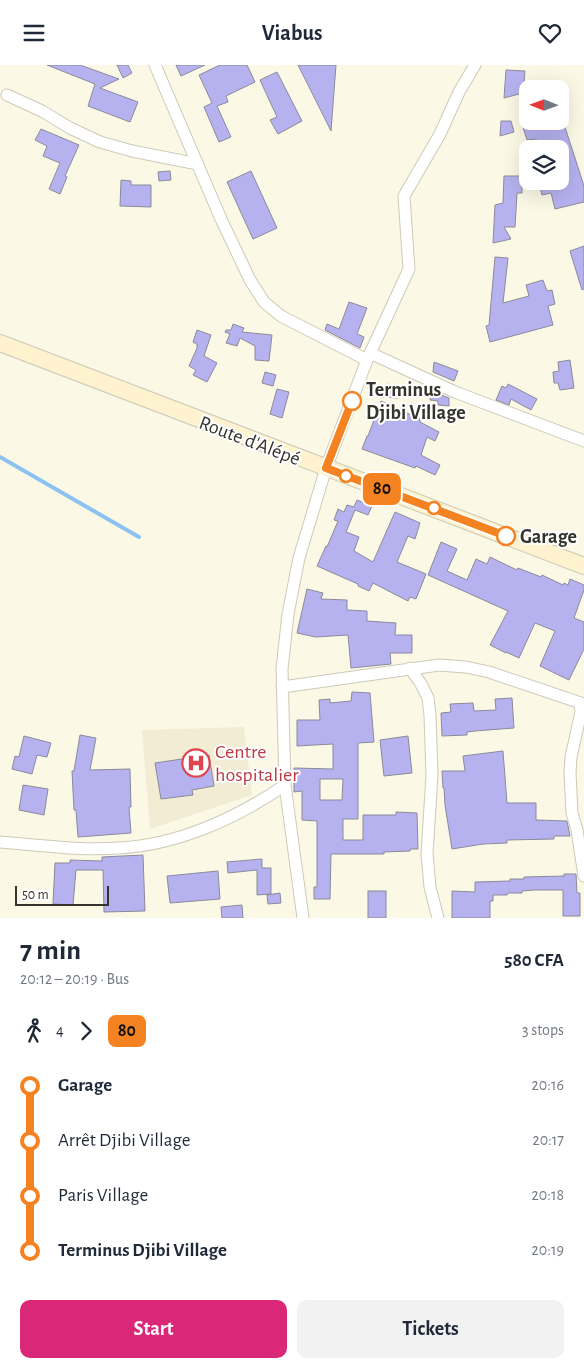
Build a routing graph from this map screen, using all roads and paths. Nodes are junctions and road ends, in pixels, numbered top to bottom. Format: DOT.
graph roads {
  1 [pos="155,65"];
  2 [pos="475,65"];
  3 [pos="8,95"];
  4 [pos="198,165"];
  5 [pos="0,343"];
  6 [pos="369,356"];
  7 [pos="584,441"];
  8 [pos="326,468"];
  9 [pos="584,566"];
  10 [pos="410,668"];
  11 [pos="282,687"];
  12 [pos="582,704"];
  13 [pos="285,785"];
  14 [pos="0,842"];
  15 [pos="584,876"];
  16 [pos="303,918"];
  17 [pos="438,918"];
  1 -- 4 [label="street"];
  2 -- 6 [label="street"];
  3 -- 4 [label="street"];
  4 -- 6 [label="street"];
  5 -- 8 [label="main road, Route d'Alépé"];
  6 -- 7 [label="street"];
  6 -- 8 [label="street"];
  8 -- 9 [label="main road, Route d'Alépé"];
  8 -- 11 [label="street"];
  10 -- 11 [label="street"];
  10 -- 12 [label="street"];
  10 -- 17 [label="street"];
  11 -- 13 [label="street"];
  12 -- 15 [label="street"];
  13 -- 14 [label="street"];
  13 -- 16 [label="street"];
}
